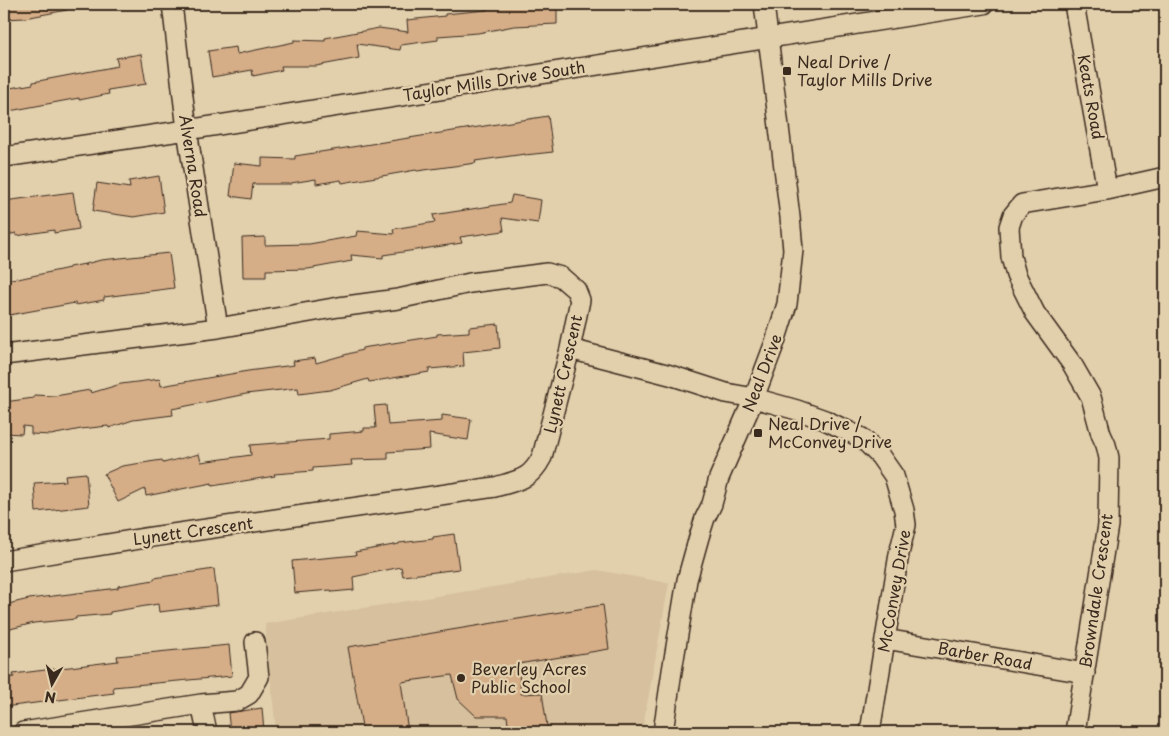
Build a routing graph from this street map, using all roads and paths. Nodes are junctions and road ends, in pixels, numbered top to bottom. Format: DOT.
graph roads {
  1 [pos="172,4"];
  2 [pos="764,4"];
  3 [pos="984,4"];
  4 [pos="1074,4"];
  5 [pos="769,39"];
  6 [pos="188,130"];
  7 [pos="4,157"];
  8 [pos="1165,177"];
  9 [pos="1107,190"];
  10 [pos="218,328"];
  11 [pos="570,349"];
  12 [pos="4,355"];
  13 [pos="754,398"];
  14 [pos="4,561"];
  15 [pos="885,639"];
  16 [pos="255,642"];
  17 [pos="1085,673"];
  18 [pos="201,704"];
  19 [pos="23,732"];
  20 [pos="207,732"];
  21 [pos="663,732"];
  22 [pos="870,732"];
  23 [pos="1075,732"];
  1 -- 6 [label="street, Alverna Road"];
  2 -- 5 [label="street, Neal Drive"];
  3 -- 5 [label="street, Taylor Mills Drive South"];
  4 -- 9 [label="street, Keats Road"];
  5 -- 6 [label="street, Taylor Mills Drive South"];
  5 -- 13 [label="street, Neal Drive"];
  6 -- 7 [label="street, Taylor Mills Drive South"];
  6 -- 10 [label="street, Alverna Road"];
  8 -- 9 [label="street, Browndale Crescent"];
  9 -- 17 [label="street, Browndale Crescent"];
  10 -- 11 [label="street, Lynett Crescent"];
  10 -- 12 [label="street, Lynett Crescent"];
  11 -- 13 [label="street, McConvey Drive"];
  11 -- 14 [label="street, Lynett Crescent"];
  13 -- 15 [label="street, McConvey Drive"];
  13 -- 21 [label="street, Neal Drive"];
  15 -- 17 [label="street, Barber Road"];
  15 -- 22 [label="street, McConvey Drive"];
  16 -- 18 [label="street"];
  17 -- 23 [label="street, Browndale Crescent"];
  18 -- 19 [label="street"];
  18 -- 20 [label="street"];
}
